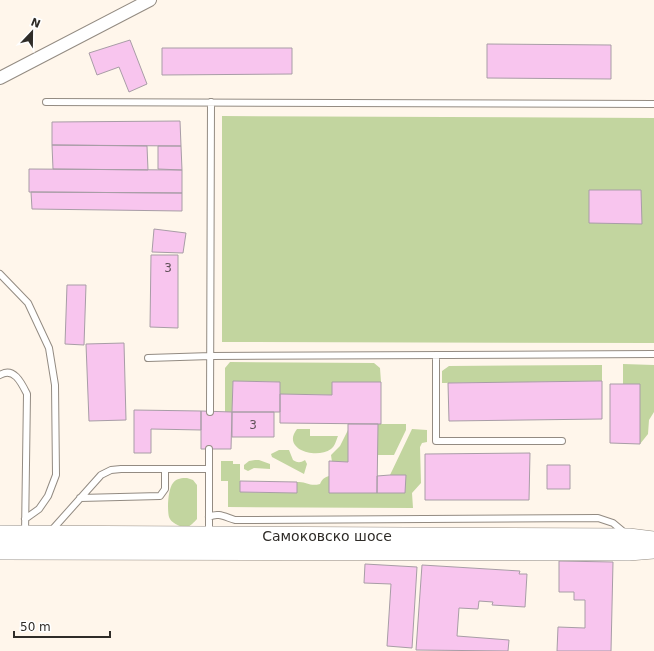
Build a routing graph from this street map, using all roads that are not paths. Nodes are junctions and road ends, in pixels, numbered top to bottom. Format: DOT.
graph roads {
  1 [pos="150,0"];
  2 [pos="0,78"];
  3 [pos="46,102"];
  4 [pos="211,102"];
  5 [pos="654,104"];
  6 [pos="0,274"];
  7 [pos="654,354"];
  8 [pos="436,355"];
  9 [pos="211,356"];
  10 [pos="148,358"];
  11 [pos="0,375"];
  12 [pos="210,412"];
  13 [pos="562,441"];
  14 [pos="209,449"];
  15 [pos="209,468"];
  16 [pos="165,469"];
  17 [pos="80,498"];
  18 [pos="209,517"];
  19 [pos="558,519"];
  20 [pos="25,527"];
  21 [pos="563,531"];
  22 [pos="0,534"];
  23 [pos="47,535"];
  24 [pos="209,535"];
  25 [pos="628,537"];
  26 [pos="652,547"];
  27 [pos="0,551"];
  1 -- 2 [label="street"];
  3 -- 4 [label="lane"];
  4 -- 5 [label="lane"];
  4 -- 9 [label="lane"];
  6 -- 20 [label="lane"];
  7 -- 8 [label="lane"];
  8 -- 9 [label="lane"];
  8 -- 13 [label="lane"];
  9 -- 10 [label="lane"];
  9 -- 12 [label="lane"];
  11 -- 20 [label="lane"];
  14 -- 15 [label="lane"];
  15 -- 16 [label="lane"];
  15 -- 18 [label="lane"];
  16 -- 17 [label="lane"];
  16 -- 17 [label="lane"];
  17 -- 23 [label="lane"];
  18 -- 19 [label="lane"];
  18 -- 24 [label="lane"];
  19 -- 21 [label="lane"];
  19 -- 25 [label="lane"];
  20 -- 22 [label="main road, Самоковско шосе"];
  20 -- 23 [label="main road, Самоковско шосе"];
  21 -- 24 [label="main road, Самоковско шосе"];
  21 -- 25 [label="main road, Самоковско шосе"];
  23 -- 24 [label="main road, Самоковско шосе"];
  25 -- 26 [label="main road, Самоковско шосе"];
  26 -- 27 [label="main road, Самоковско шосе"];
}
